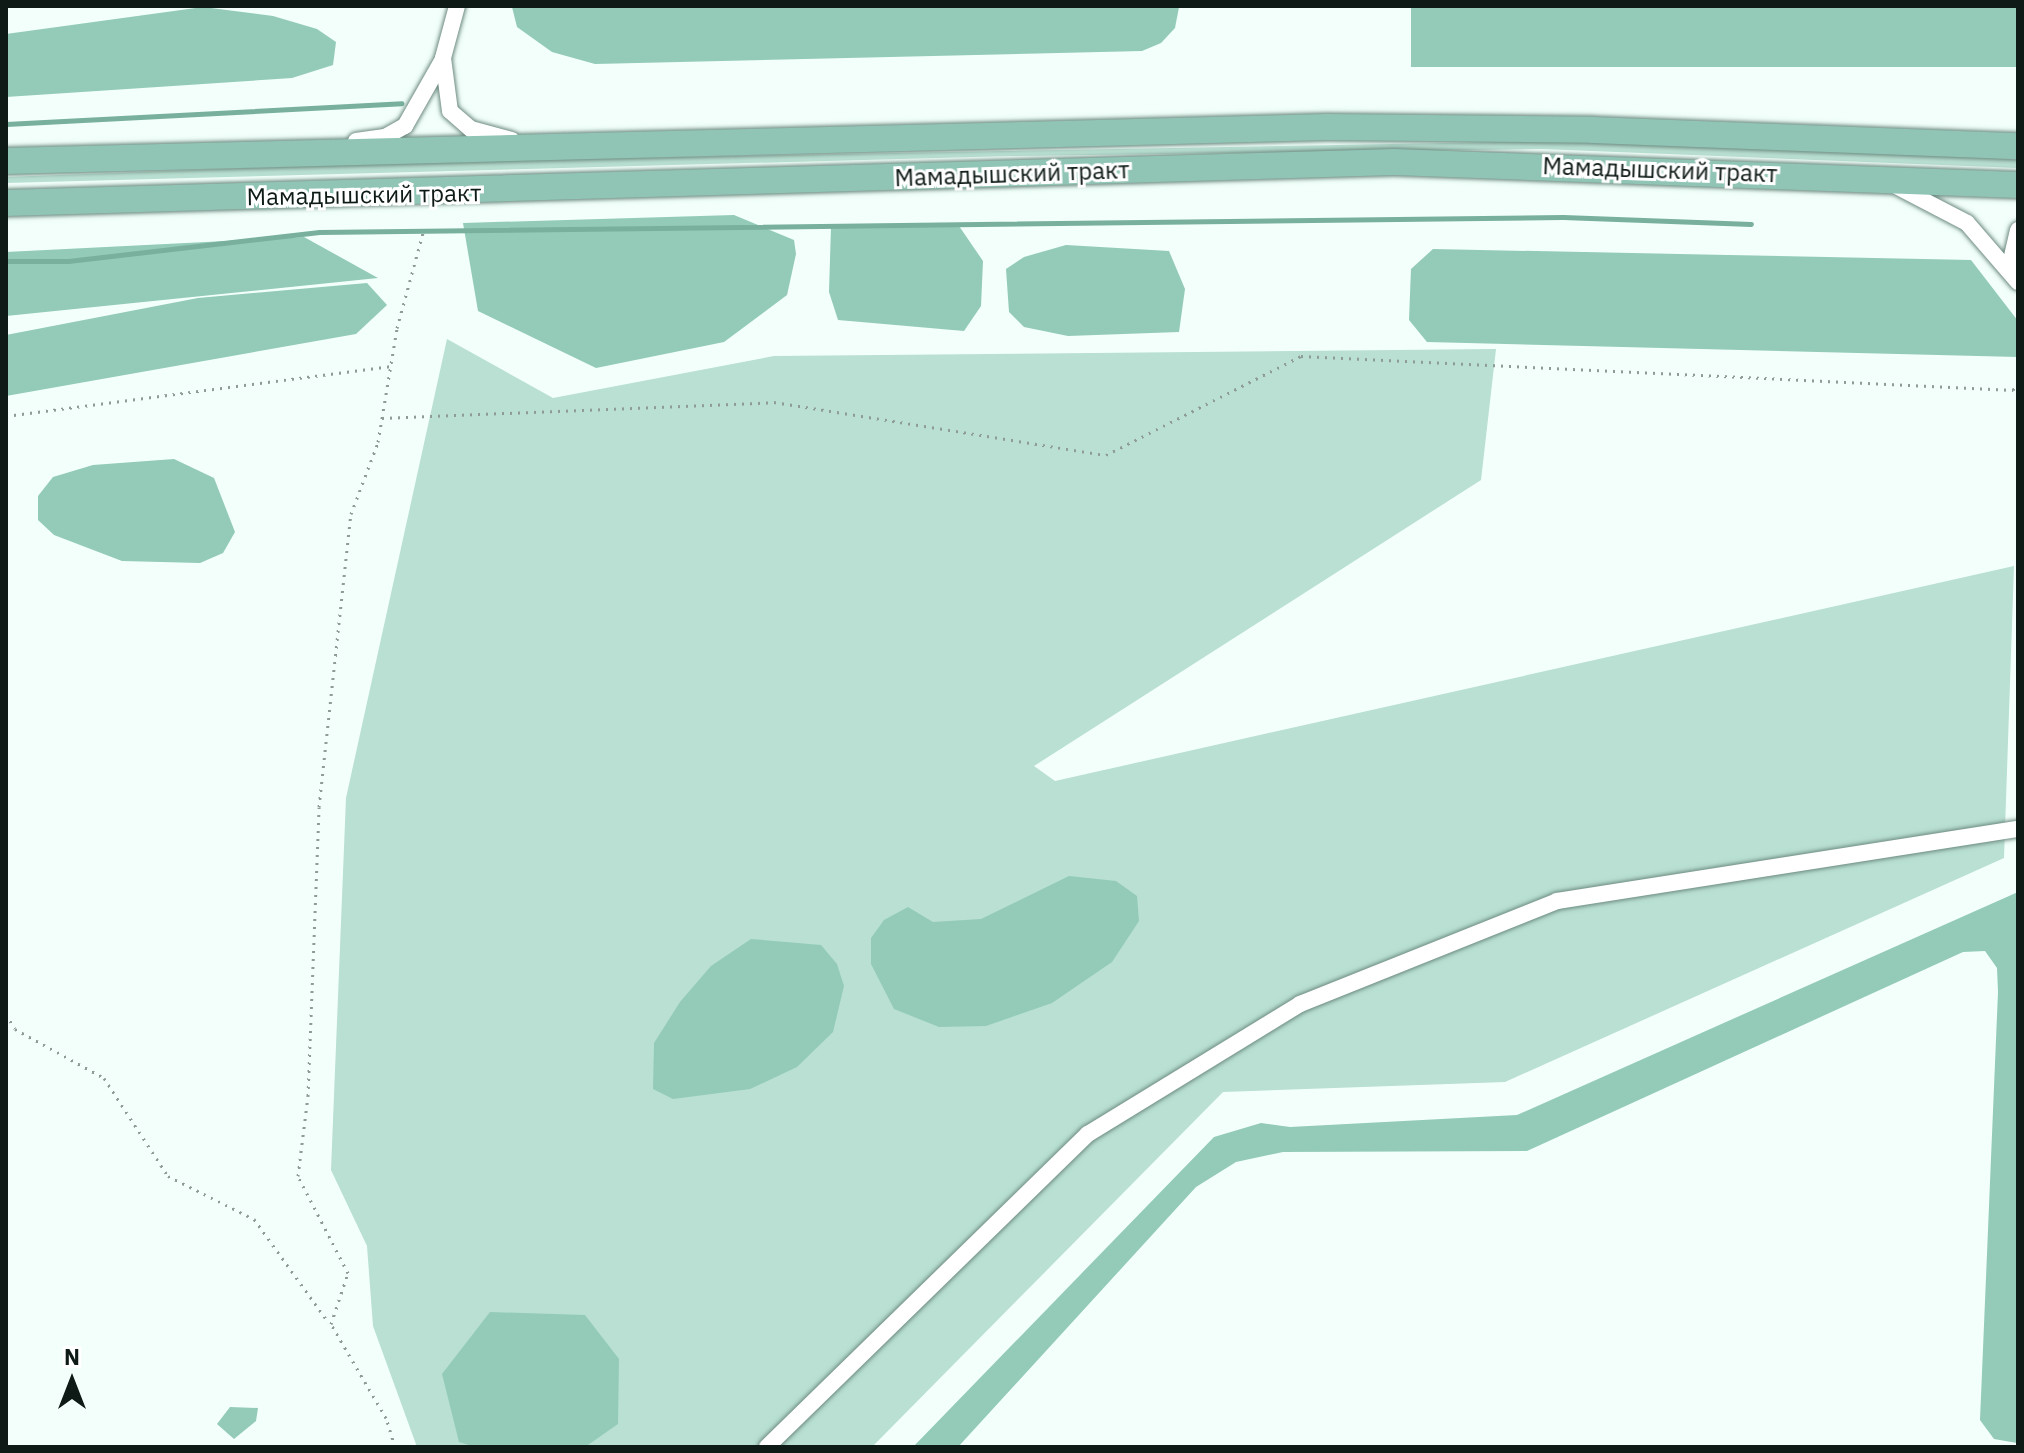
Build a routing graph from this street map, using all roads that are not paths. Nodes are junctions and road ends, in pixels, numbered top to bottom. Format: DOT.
graph roads {
  1 [pos="457,6"];
  2 [pos="443,58"];
  3 [pos="2011,144"];
  4 [pos="541,147"];
  5 [pos="307,154"];
  6 [pos="6,161"];
  7 [pos="1877,178"];
  8 [pos="2018,185"];
  9 [pos="6,203"];
  10 [pos="2018,230"];
  11 [pos="2014,275"];
  12 [pos="2018,829"];
  13 [pos="767,1447"];
  1 -- 2 [label="street"];
  2 -- 4 [label="street"];
  2 -- 5 [label="street"];
  3 -- 4 [label="main road, Мамадышский тракт"];
  4 -- 5 [label="main road, Мамадышский тракт"];
  5 -- 6 [label="main road, Мамадышский тракт"];
  7 -- 8 [label="main road, Мамадышский тракт"];
  7 -- 9 [label="main road, Мамадышский тракт"];
  7 -- 11 [label="street"];
  10 -- 11 [label="street"];
  12 -- 13 [label="street"];
}
